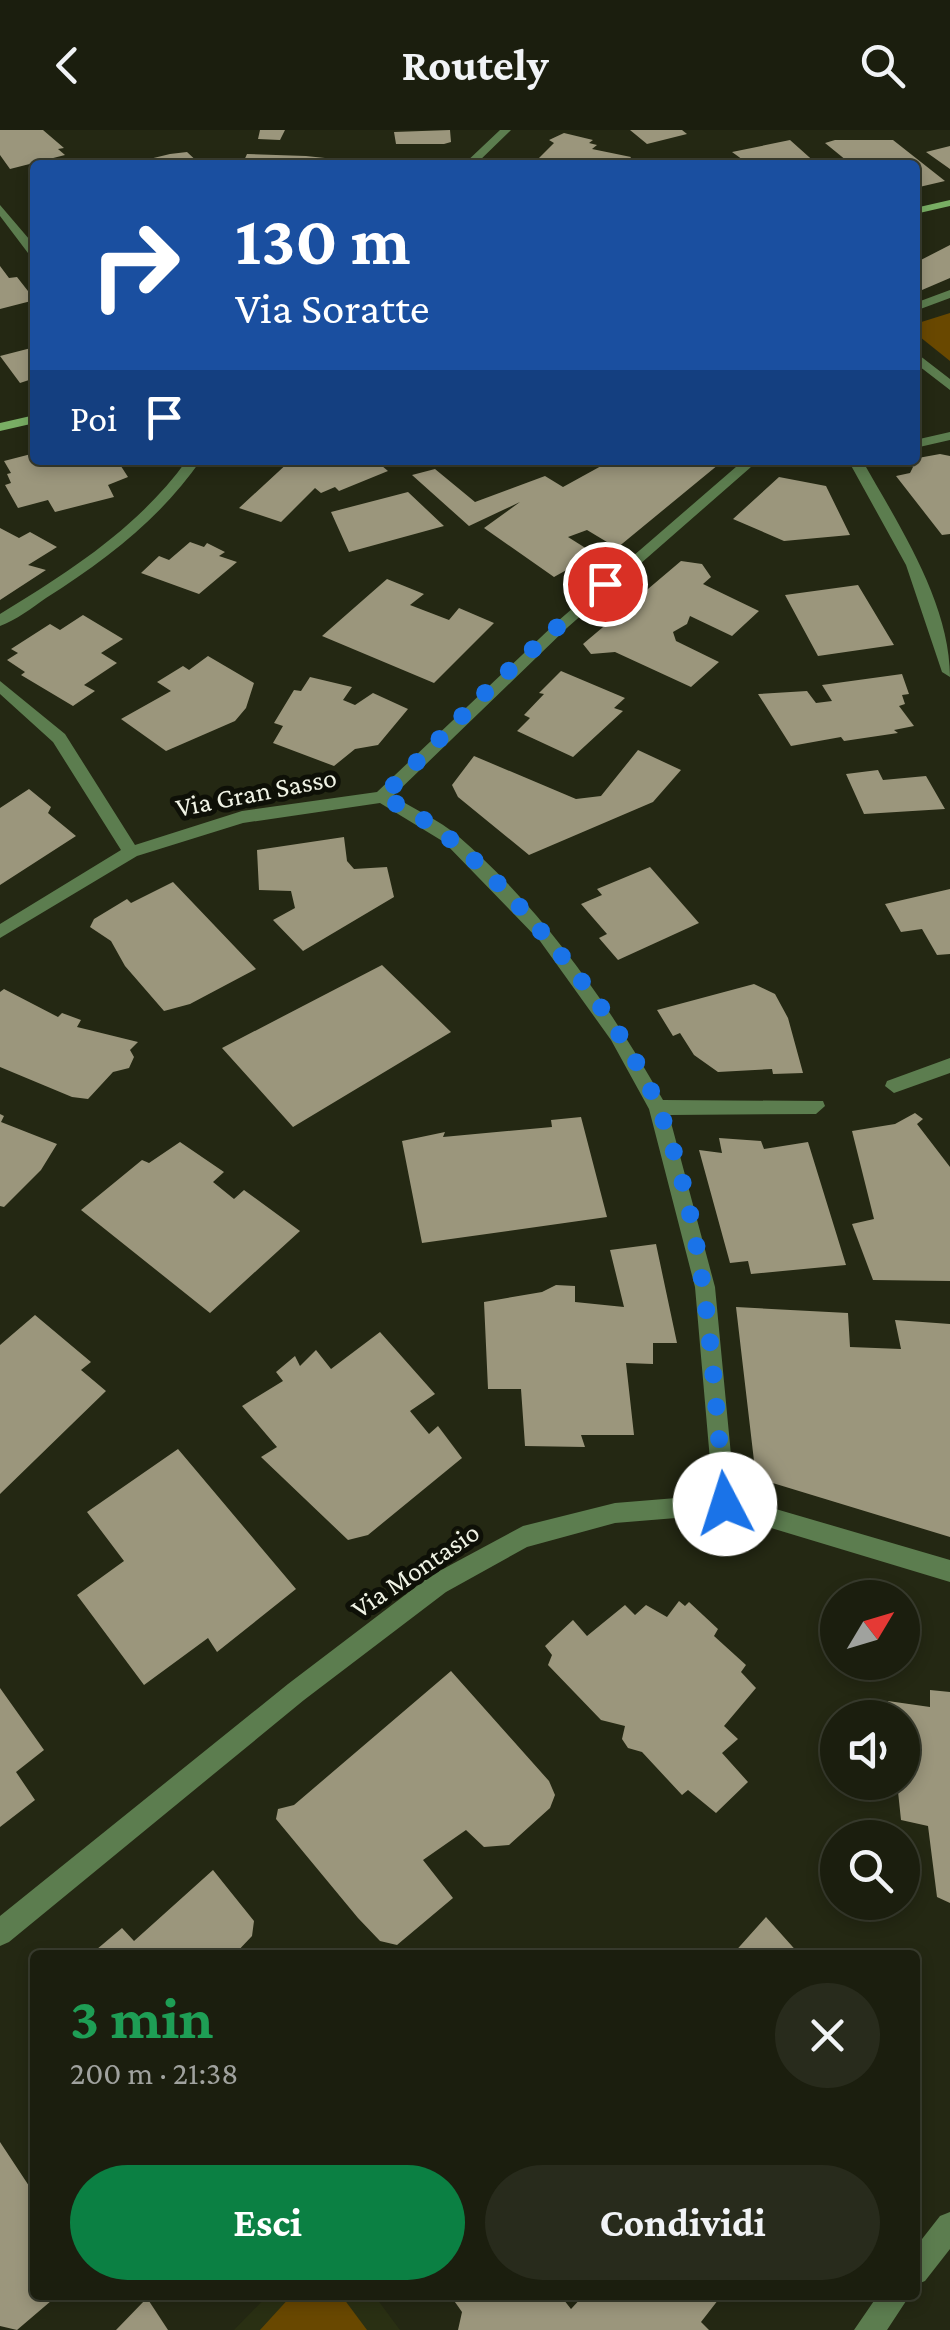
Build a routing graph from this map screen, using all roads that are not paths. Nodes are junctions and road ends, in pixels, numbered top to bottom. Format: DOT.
graph roads {
  1 [pos="506,130"];
  2 [pos="474,160"];
  3 [pos="950,203"];
  4 [pos="0,208"];
  5 [pos="920,210"];
  6 [pos="18,232"];
  7 [pos="0,237"];
  8 [pos="30,248"];
  9 [pos="950,294"];
  10 [pos="920,304"];
  11 [pos="920,360"];
  12 [pos="950,386"];
  13 [pos="30,420"];
  14 [pos="0,426"];
  15 [pos="950,436"];
  16 [pos="920,443"];
  17 [pos="190,465"];
  18 [pos="746,465"];
  19 [pos="858,465"];
  20 [pos="0,622"];
  21 [pos="950,672"];
  22 [pos="0,686"];
  23 [pos="382,797"];
  24 [pos="131,852"];
  25 [pos="0,932"];
  26 [pos="950,1065"];
  27 [pos="894,1086"];
  28 [pos="816,1106"];
  29 [pos="658,1108"];
  30 [pos="725,1504"];
  31 [pos="950,1571"];
  32 [pos="0,1933"];
  33 [pos="950,2226"];
  34 [pos="920,2265"];
  35 [pos="892,2300"];
  36 [pos="869,2330"];
  1 -- 2 [label="street"];
  3 -- 5 [label="street"];
  4 -- 6 [label="street"];
  6 -- 7 [label="street"];
  6 -- 8 [label="street"];
  9 -- 10 [label="street"];
  11 -- 12 [label="street"];
  13 -- 14 [label="street"];
  15 -- 16 [label="street"];
  17 -- 20 [label="street"];
  18 -- 23 [label="street"];
  19 -- 21 [label="street"];
  22 -- 24 [label="street"];
  23 -- 24 [label="street, Via Gran Sasso"];
  23 -- 29 [label="street"];
  24 -- 25 [label="street, Via Gran Sasso"];
  26 -- 27 [label="street"];
  28 -- 29 [label="street"];
  29 -- 30 [label="street"];
  30 -- 31 [label="street, Via Montasio"];
  30 -- 32 [label="street, Via Montasio"];
  33 -- 34 [label="street"];
  35 -- 36 [label="street"];
}
